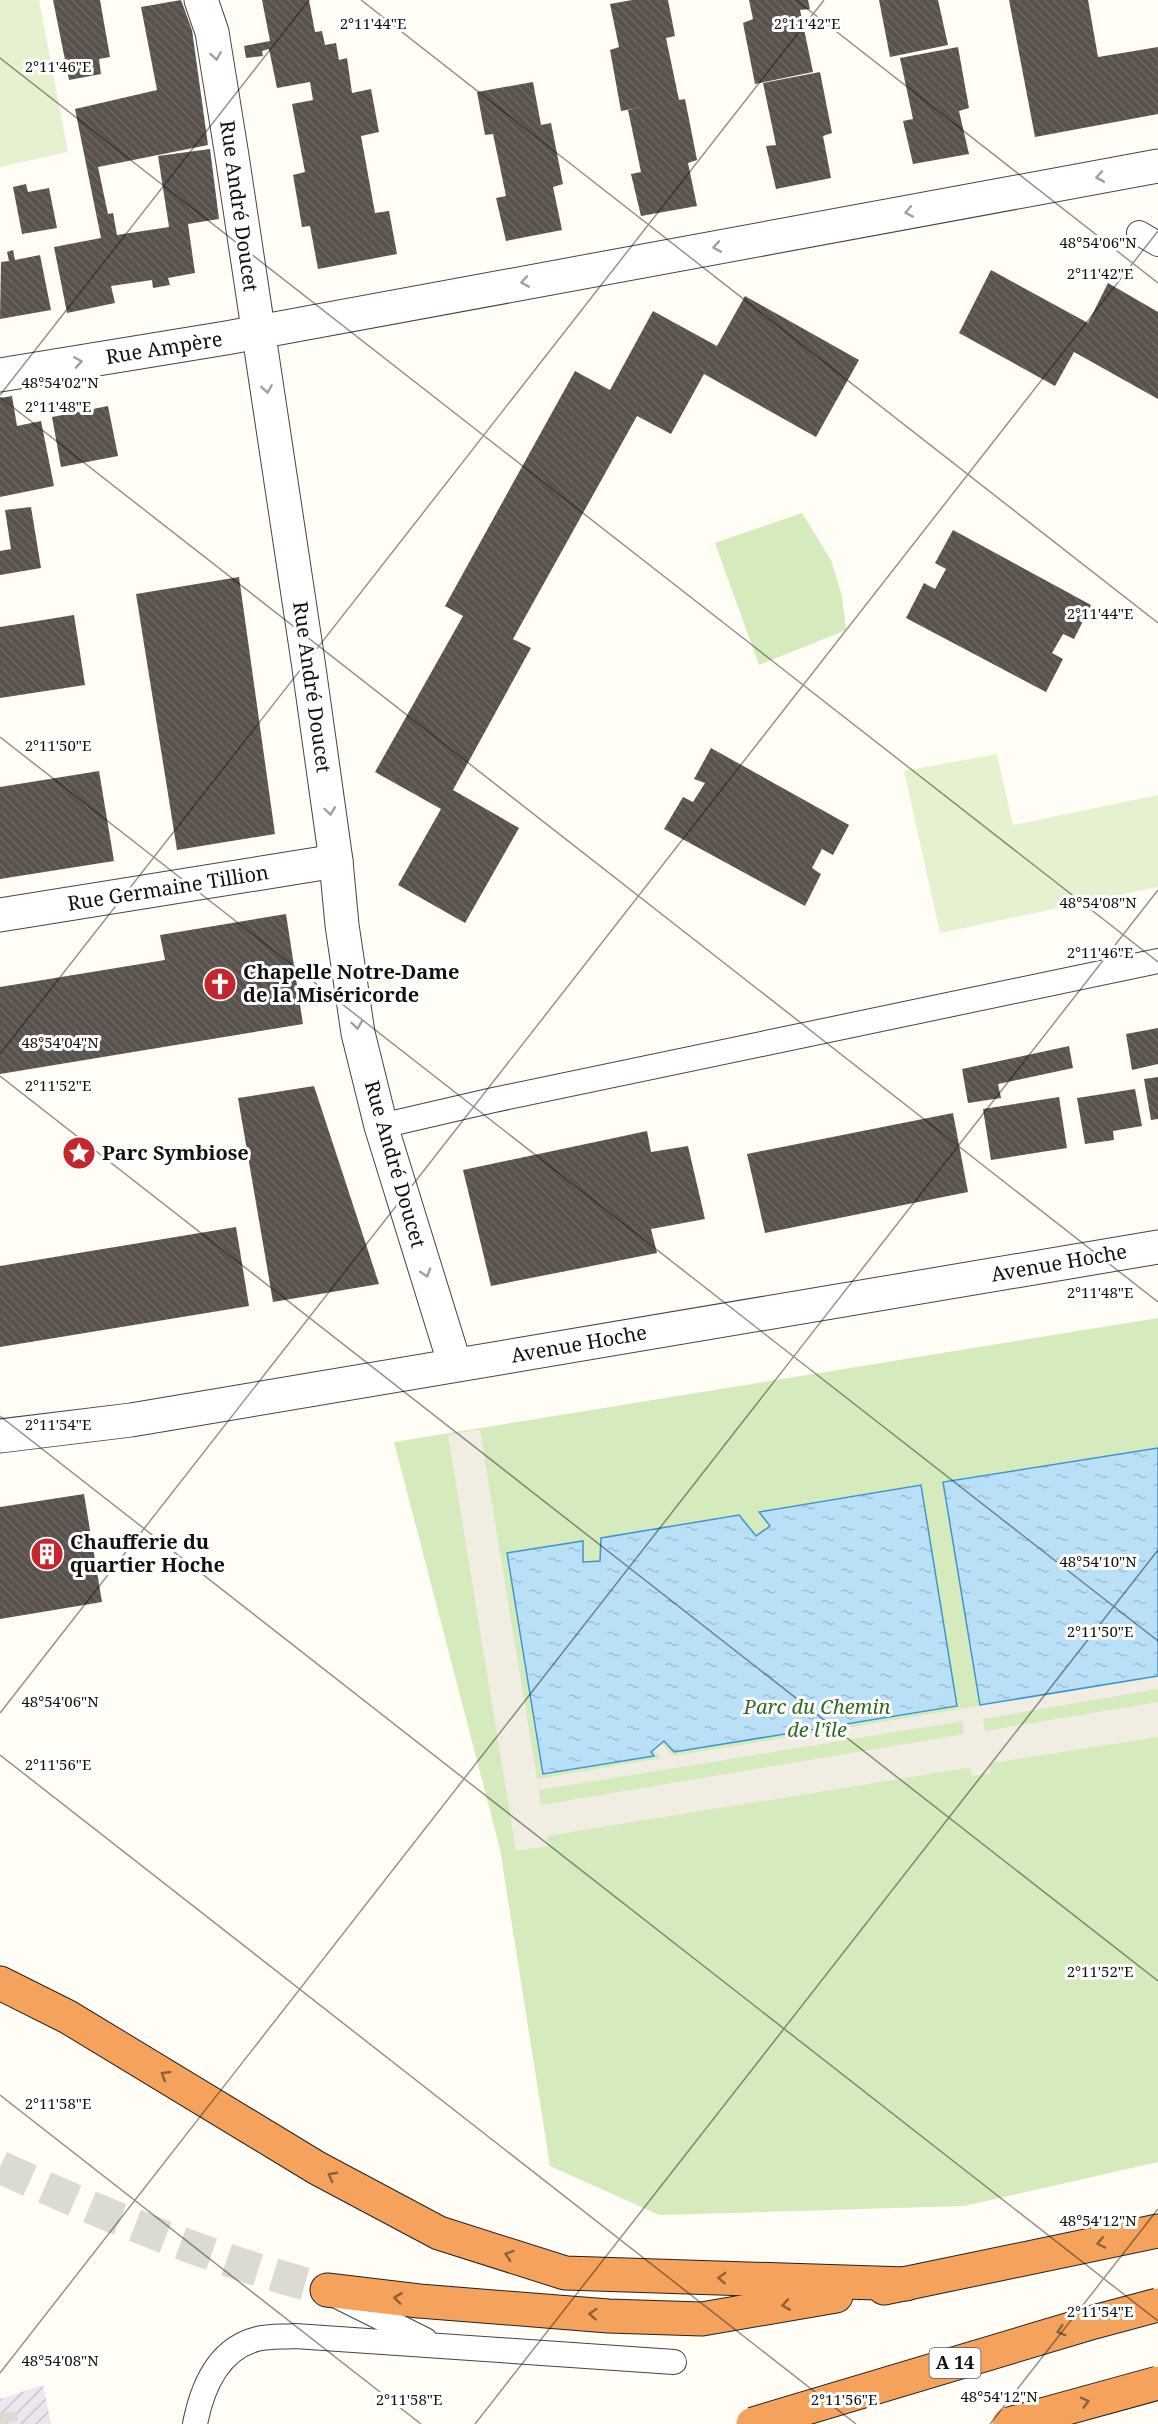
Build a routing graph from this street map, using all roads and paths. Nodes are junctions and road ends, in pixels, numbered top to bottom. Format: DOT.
graph roads {
  1 [pos="201,0"];
  2 [pos="1158,166"];
  3 [pos="258,332"];
  4 [pos="0,375"];
  5 [pos="336,861"];
  6 [pos="0,915"];
  7 [pos="1158,961"];
  8 [pos="381,1126"];
  9 [pos="1158,1246"];
  10 [pos="455,1365"];
  11 [pos="0,1436"];
  12 [pos="0,1983"];
  13 [pos="1158,2231"];
  14 [pos="906,2284"];
  15 [pos="327,2290"];
  16 [pos="1158,2305"];
  17 [pos="435,2346"];
  18 [pos="674,2362"];
  19 [pos="1158,2383"];
  20 [pos="195,2424"];
  21 [pos="753,2424"];
  22 [pos="1009,2424"];
  1 -- 3 [label="street, Rue André Doucet, one-way"];
  2 -- 3 [label="street, Rue Ampère, one-way"];
  4 -- 3 [label="street, Rue Ampère, one-way"];
  3 -- 5 [label="street, Rue André Doucet, one-way"];
  5 -- 6 [label="street, Rue Germaine Tillion"];
  5 -- 8 [label="street, Rue André Doucet, one-way"];
  7 -- 8 [label="lane"];
  8 -- 10 [label="street, Rue André Doucet, one-way"];
  9 -- 10 [label="street, Avenue Hoche"];
  10 -- 11 [label="street, Avenue Hoche"];
  14 -- 12 [label="highway, one-way"];
  13 -- 14 [label="highway, one-way"];
  14 -- 15 [label="highway, one-way"];
  15 -- 17 [label="lane"];
  16 -- 21 [label="highway, A 14, one-way, bridge"];
  17 -- 18 [label="lane"];
  17 -- 20 [label="lane"];
  22 -- 19 [label="highway, one-way, bridge"];
}
